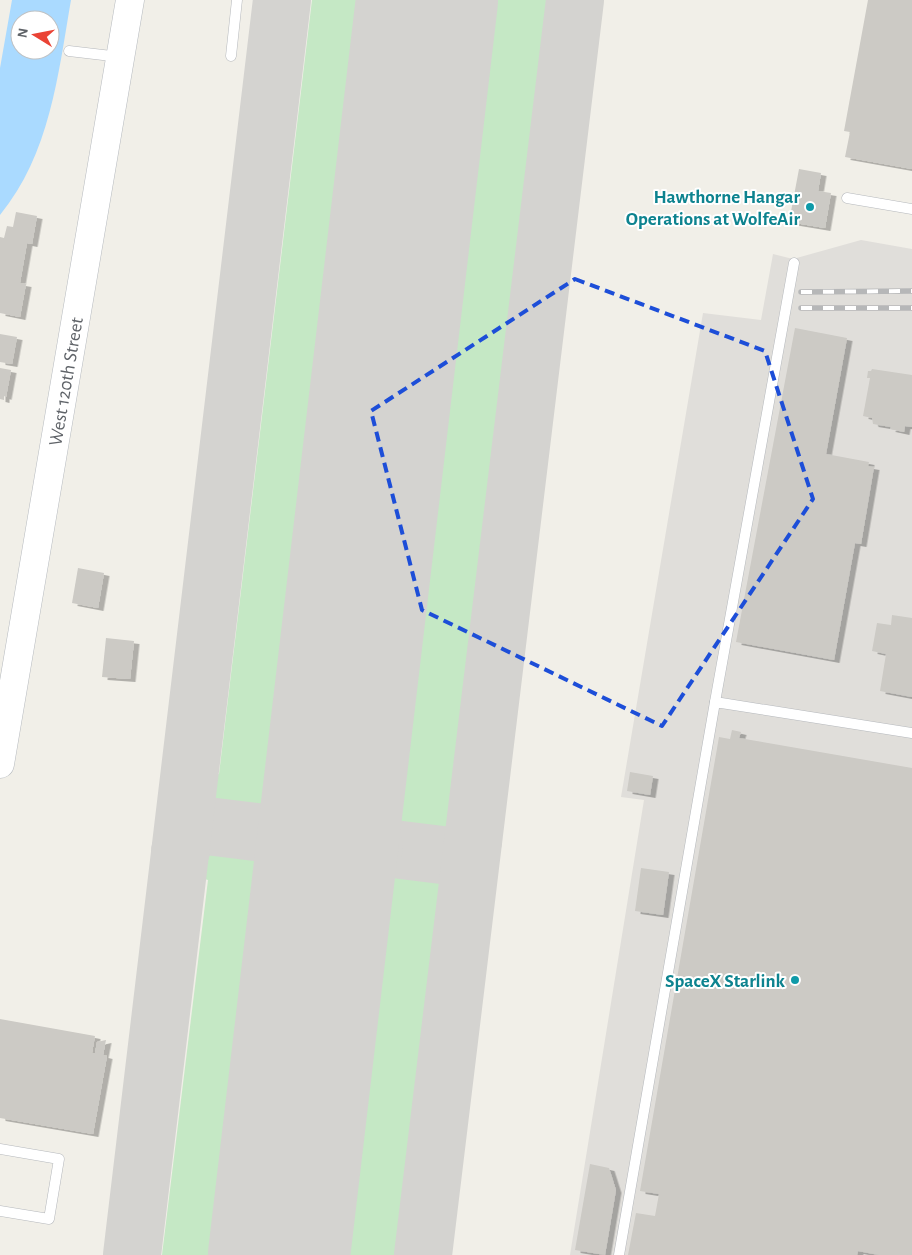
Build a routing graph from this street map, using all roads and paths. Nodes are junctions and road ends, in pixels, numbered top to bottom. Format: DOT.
graph roads {
  1 [pos="130,0"];
  2 [pos="237,0"];
  3 [pos="69,50"];
  4 [pos="231,56"];
  5 [pos="120,58"];
  6 [pos="846,198"];
  7 [pos="912,208"];
  8 [pos="794,263"];
  9 [pos="715,702"];
  10 [pos="912,733"];
  11 [pos="0,764"];
  12 [pos="0,1149"];
  13 [pos="0,1212"];
  14 [pos="619,1255"];
  1 -- 5 [label="main road, West 120th Street"];
  2 -- 4 [label="lane"];
  3 -- 5 [label="lane"];
  5 -- 11 [label="main road, West 120th Street"];
  6 -- 7 [label="lane"];
  8 -- 9 [label="lane"];
  9 -- 10 [label="lane"];
  9 -- 14 [label="lane"];
  12 -- 13 [label="lane"];
}
